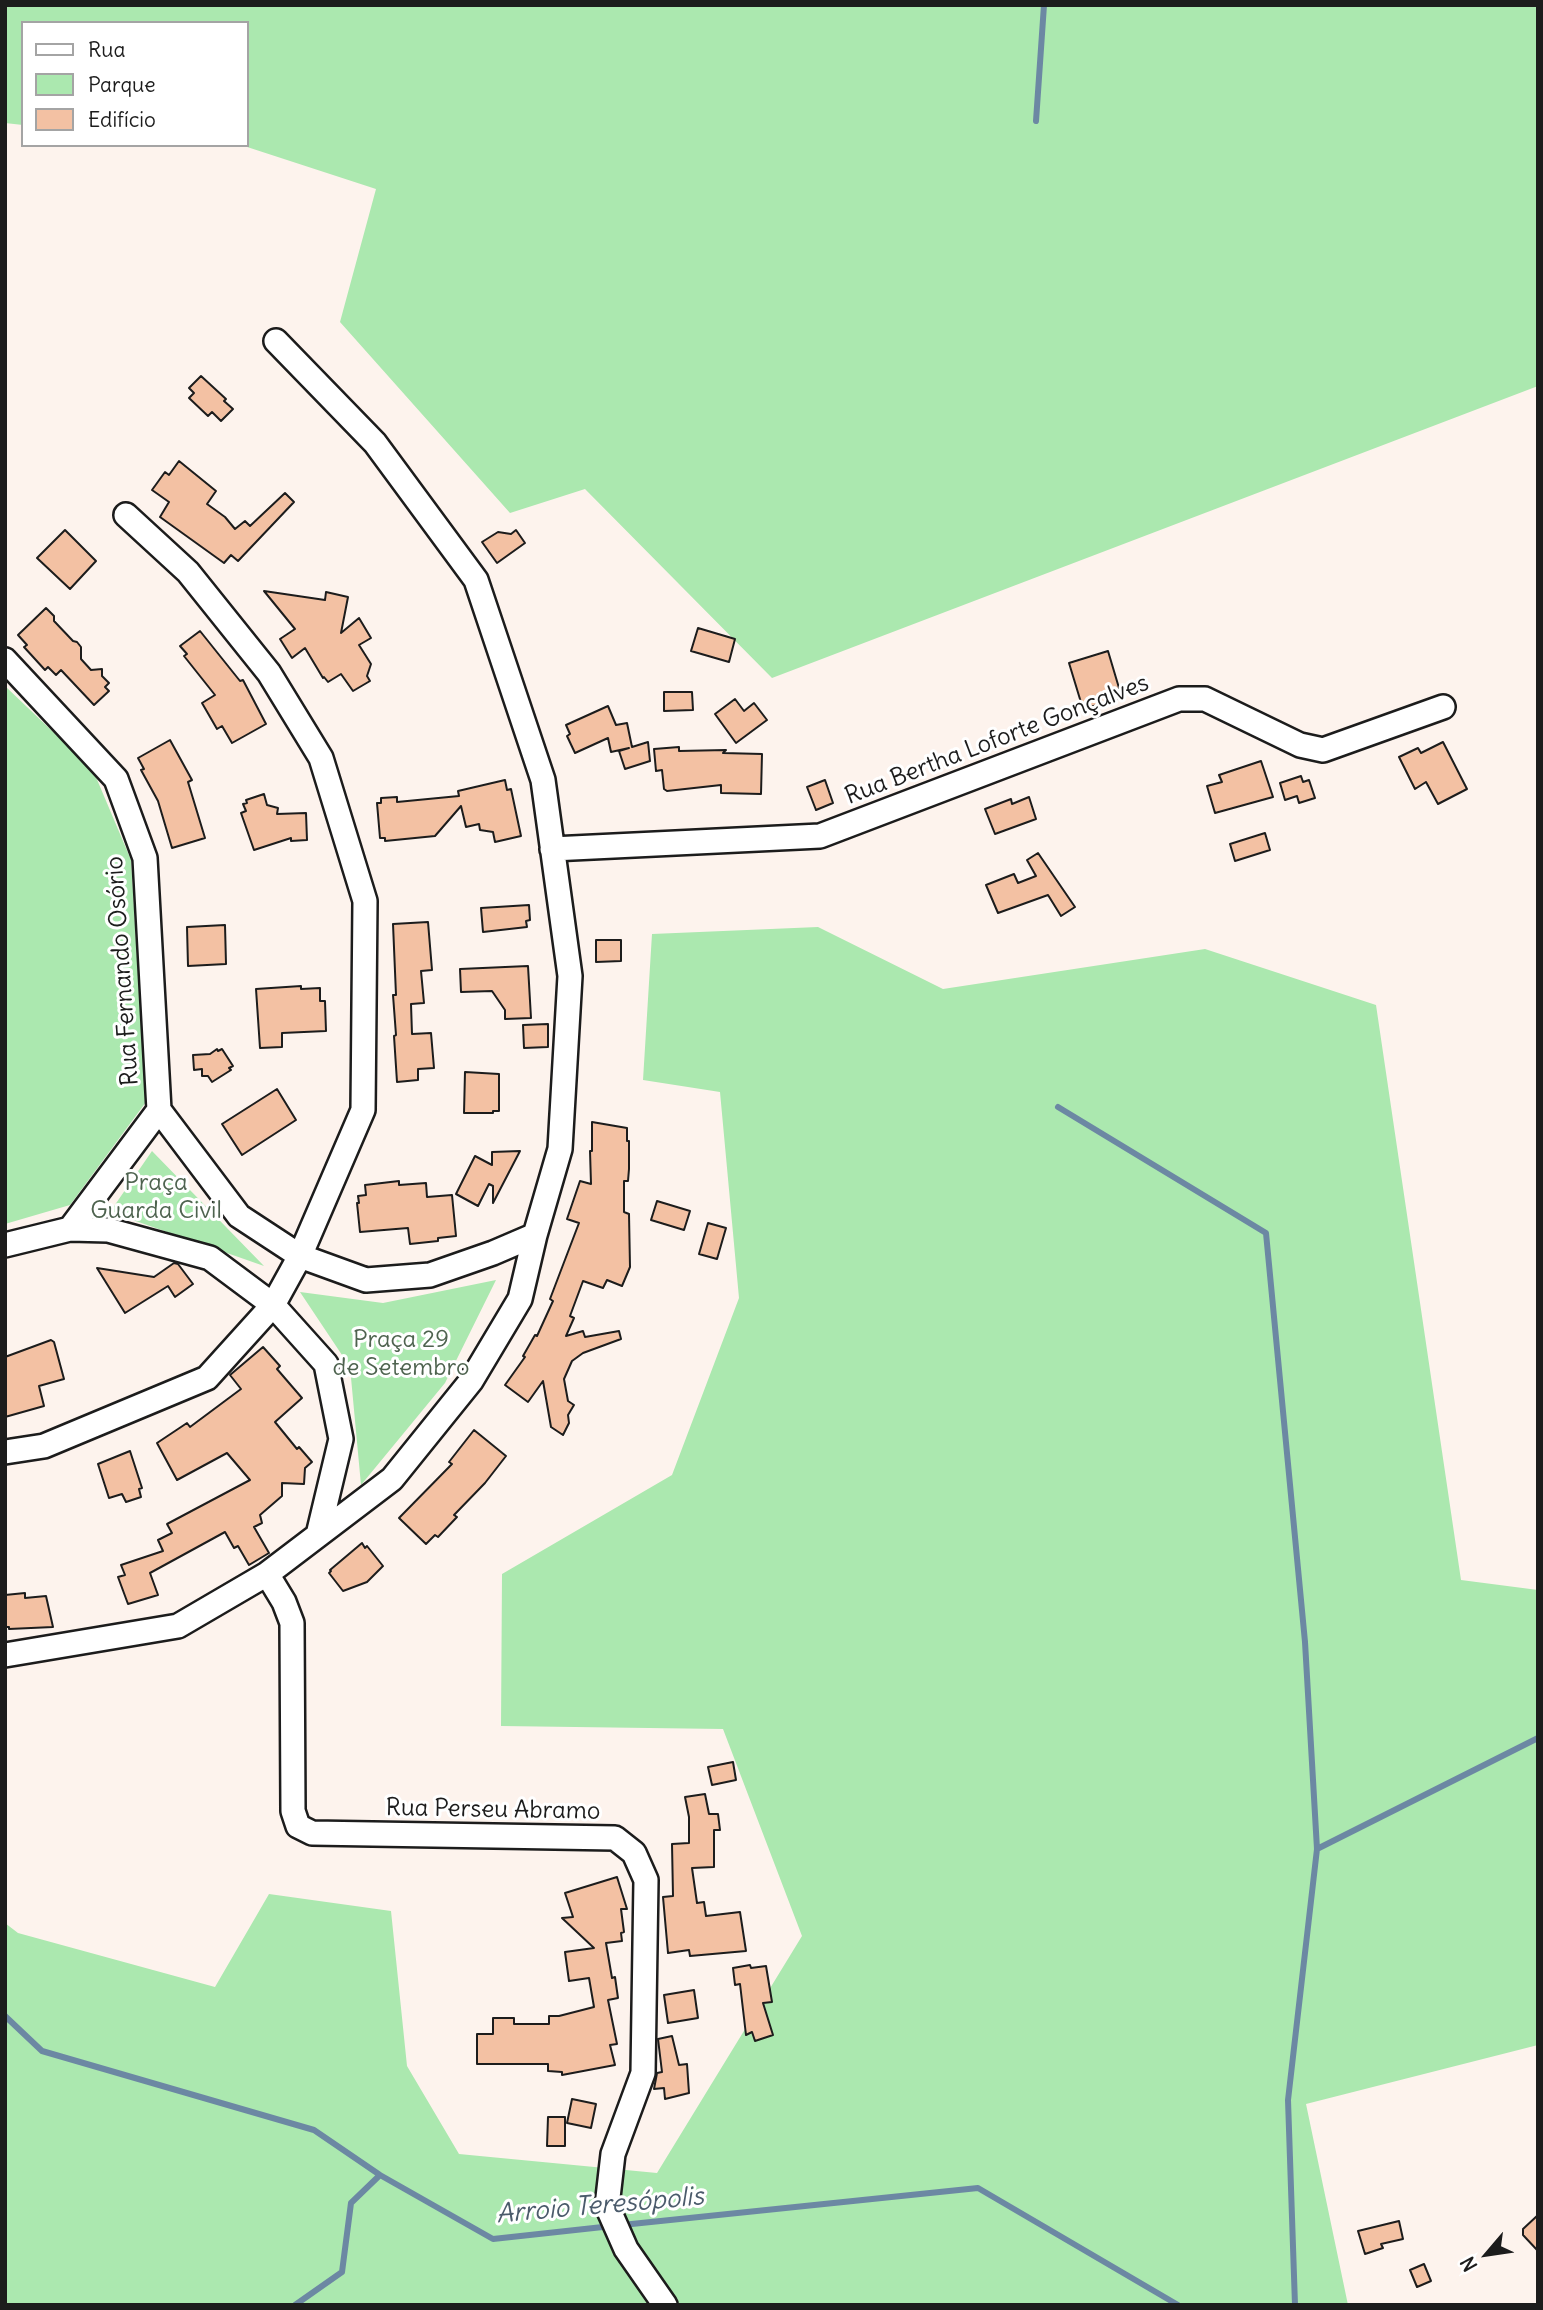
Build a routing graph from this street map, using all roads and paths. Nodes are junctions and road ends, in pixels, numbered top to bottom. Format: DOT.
graph roads {
  1 [pos="276,341"];
  2 [pos="126,515"];
  3 [pos="5,660"];
  4 [pos="1443,707"];
  5 [pos="552,849"];
  6 [pos="159,1110"];
  7 [pos="70,1229"];
  8 [pos="535,1235"];
  9 [pos="5,1245"];
  10 [pos="300,1256"];
  11 [pos="273,1305"];
  12 [pos="5,1452"];
  13 [pos="318,1535"];
  14 [pos="267,1574"];
  15 [pos="5,1655"];
  16 [pos="665,2305"];
  1 -- 5 [label="street"];
  2 -- 10 [label="street"];
  3 -- 6 [label="street, Rua Fernando Osório"];
  4 -- 5 [label="street, Rua Bertha Loforte Gonçalves"];
  5 -- 8 [label="street"];
  6 -- 7 [label="street, Rua Fernando Osório"];
  6 -- 10 [label="street"];
  7 -- 9 [label="street"];
  7 -- 11 [label="street"];
  8 -- 10 [label="street"];
  8 -- 13 [label="street"];
  10 -- 11 [label="street"];
  11 -- 12 [label="street"];
  11 -- 13 [label="street"];
  13 -- 14 [label="street"];
  14 -- 15 [label="street"];
  14 -- 16 [label="street, Rua Perseu Abramo"];
}
